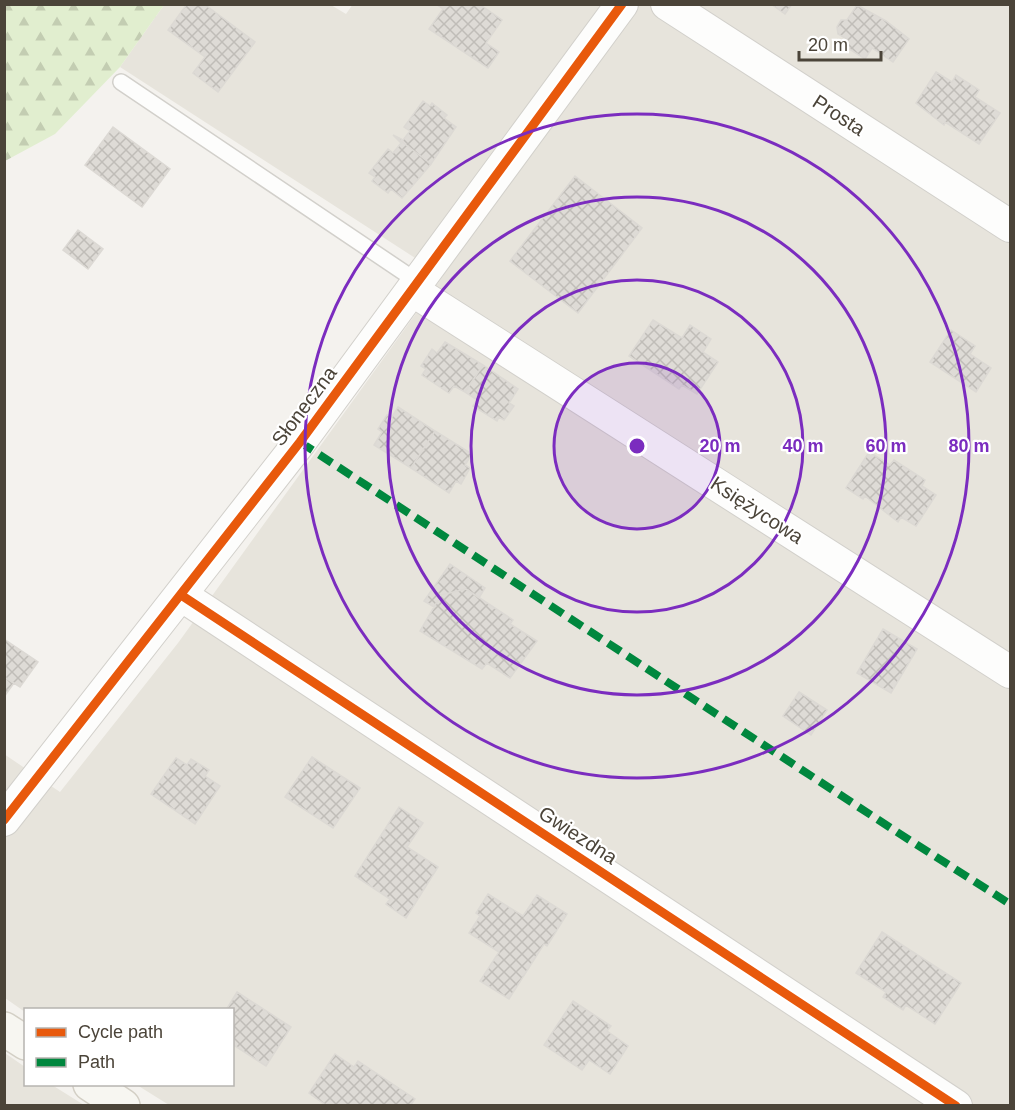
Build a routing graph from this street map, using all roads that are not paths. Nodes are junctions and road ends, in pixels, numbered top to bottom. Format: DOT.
graph roads {
  1 [pos="622,4"];
  2 [pos="667,4"];
  3 [pos="121,82"];
  4 [pos="1011,226"];
  5 [pos="415,286"];
  6 [pos="181,595"];
  7 [pos="1011,672"];
  8 [pos="4,820"];
  9 [pos="4,1029"];
  10 [pos="24,1042"];
  11 [pos="93,1086"];
  12 [pos="123,1106"];
  13 [pos="956,1106"];
  1 -- 5 [label="street, Słoneczna"];
  2 -- 4 [label="street, Prosta"];
  3 -- 5 [label="lane"];
  5 -- 6 [label="street, Słoneczna"];
  5 -- 7 [label="street, Księżycowa"];
  6 -- 8 [label="street, Słoneczna"];
  6 -- 13 [label="street, Gwiezdna"];
  9 -- 10 [label="street"];
  11 -- 12 [label="street"];
}
